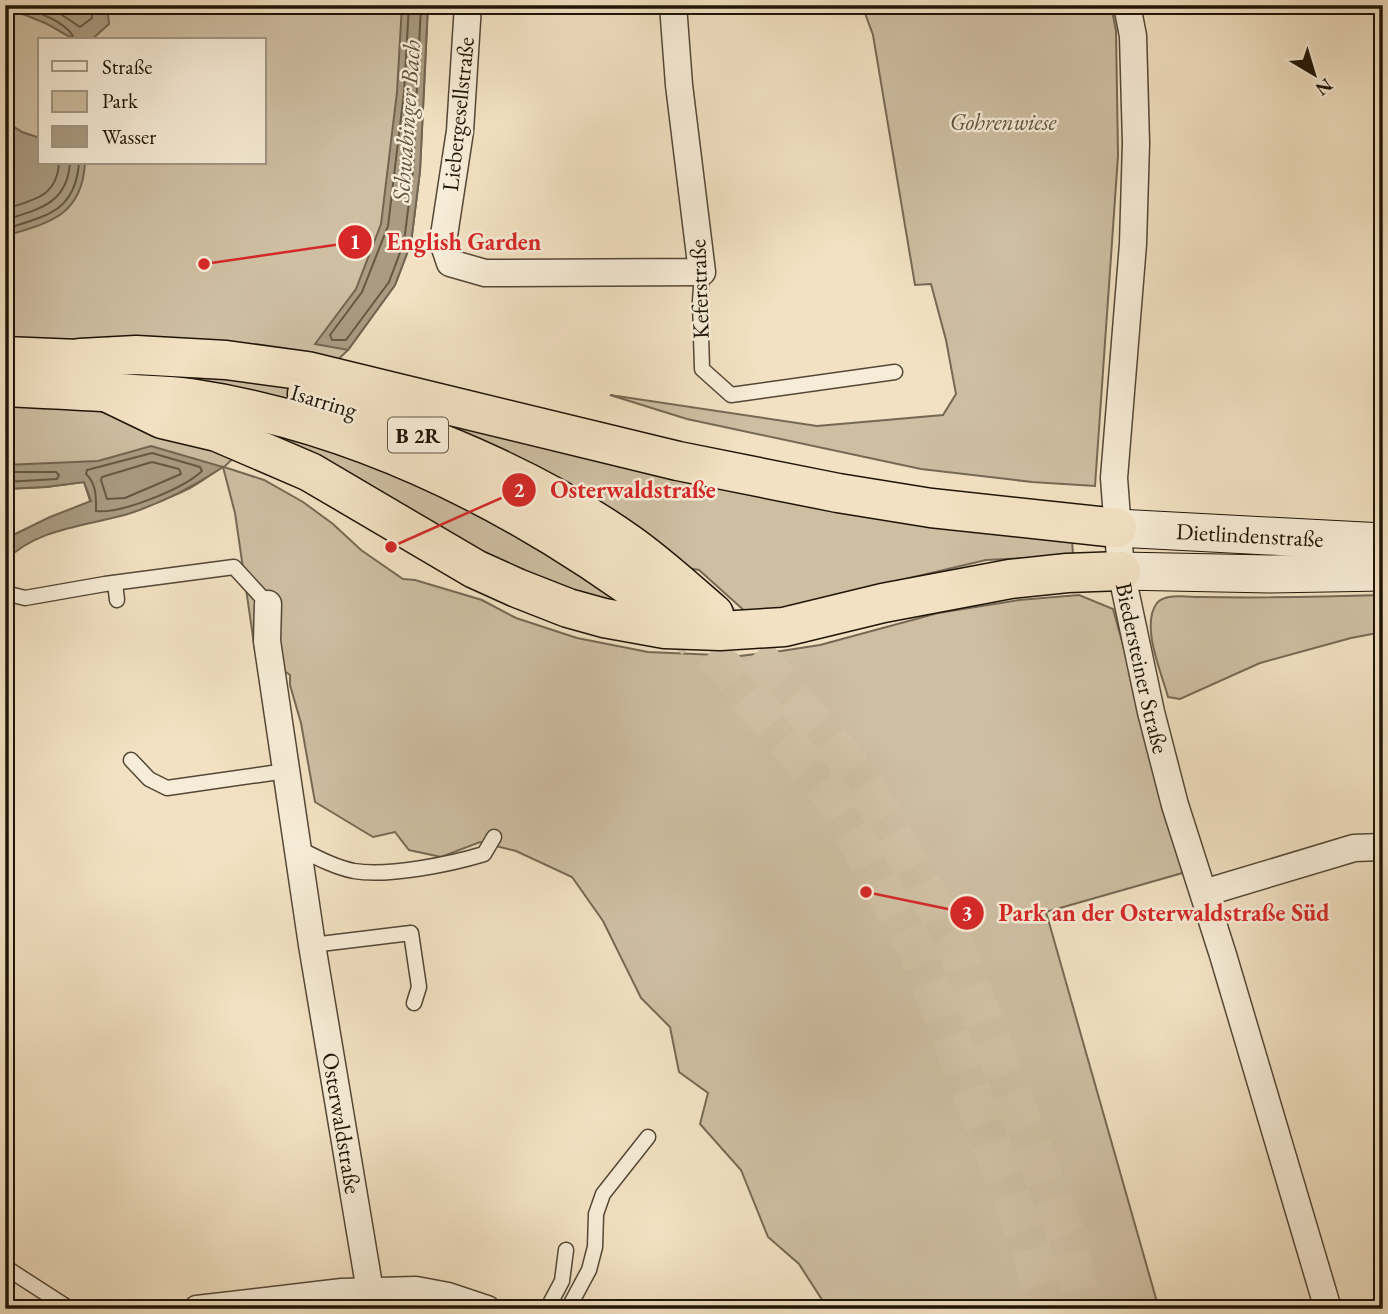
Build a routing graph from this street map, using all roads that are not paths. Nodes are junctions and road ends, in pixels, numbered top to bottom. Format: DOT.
graph roads {
  1 [pos="468,5"];
  2 [pos="673,5"];
  3 [pos="1127,5"];
  4 [pos="702,272"];
  5 [pos="5,356"];
  6 [pos="80,358"];
  7 [pos="895,372"];
  8 [pos="5,387"];
  9 [pos="106,392"];
  10 [pos="1117,528"];
  11 [pos="1383,542"];
  12 [pos="1121,571"];
  13 [pos="1383,572"];
  14 [pos="115,583"];
  15 [pos="12,595"];
  16 [pos="117,600"];
  17 [pos="268,604"];
  18 [pos="663,611"];
  19 [pos="714,614"];
  20 [pos="131,760"];
  21 [pos="286,771"];
  22 [pos="494,837"];
  23 [pos="298,848"];
  24 [pos="1383,848"];
  25 [pos="1203,893"];
  26 [pos="312,945"];
  27 [pos="414,1003"];
  28 [pos="648,1137"];
  29 [pos="566,1251"];
  30 [pos="5,1268"];
  31 [pos="371,1300"];
  32 [pos="70,1309"];
  33 [pos="197,1309"];
  34 [pos="487,1309"];
  35 [pos="547,1309"];
  36 [pos="568,1309"];
  37 [pos="1328,1309"];
  1 -- 4 [label="street, Liebergesellstraße"];
  2 -- 4 [label="street, Keferstraße"];
  3 -- 10 [label="street, Biedersteiner Straße"];
  4 -- 7 [label="lane, Keferstraße"];
  5 -- 6 [label="highway, Isarring / B 2R"];
  6 -- 10 [label="highway"];
  6 -- 19 [label="highway, Isarring / B 2R"];
  8 -- 9 [label="highway, Isarring / B 2R"];
  9 -- 12 [label="highway"];
  9 -- 18 [label="highway, Isarring / B 2R"];
  10 -- 11 [label="main road, Dietlindenstraße"];
  10 -- 12 [label="street, Biedersteiner Straße"];
  12 -- 13 [label="main road, Dietlindenstraße"];
  12 -- 25 [label="street, Biedersteiner Straße"];
  14 -- 15 [label="lane"];
  14 -- 16 [label="lane"];
  14 -- 17 [label="lane"];
  17 -- 21 [label="street, Osterwaldstraße"];
  20 -- 21 [label="lane"];
  21 -- 23 [label="street, Osterwaldstraße"];
  22 -- 23 [label="lane"];
  23 -- 26 [label="street, Osterwaldstraße"];
  24 -- 25 [label="street"];
  25 -- 37 [label="street, Biedersteiner Straße"];
  26 -- 27 [label="lane"];
  26 -- 31 [label="street, Osterwaldstraße"];
  28 -- 36 [label="lane"];
  29 -- 35 [label="lane"];
  30 -- 32 [label="lane"];
  31 -- 33 [label="street"];
  31 -- 34 [label="street"];
}
